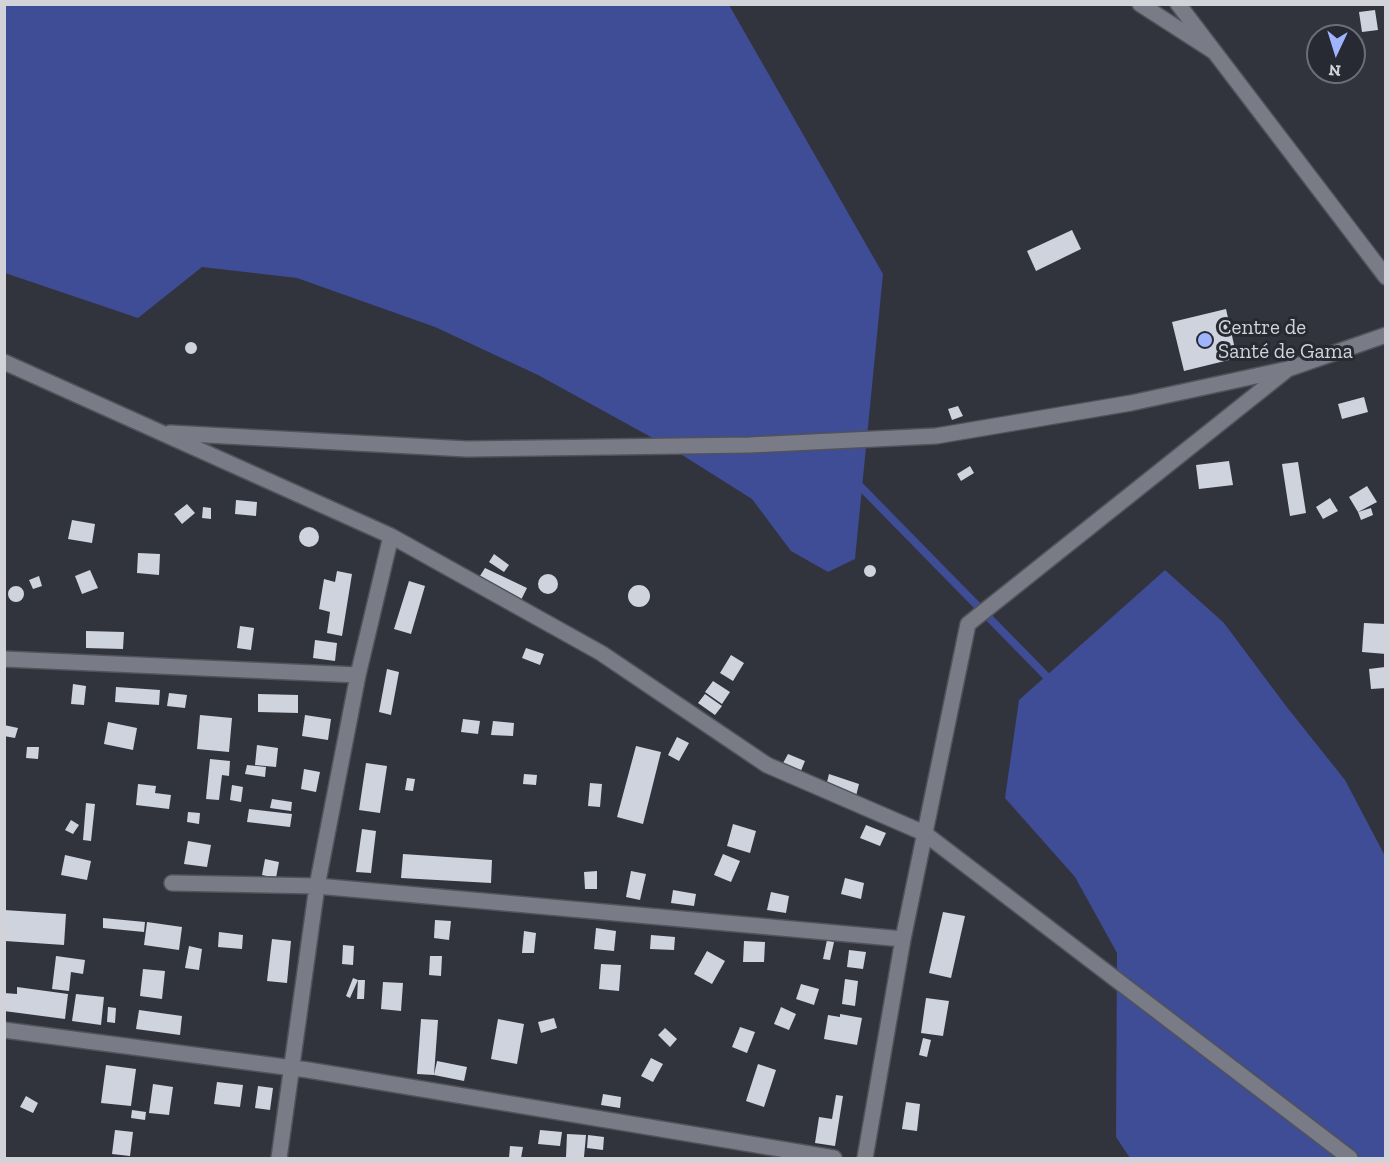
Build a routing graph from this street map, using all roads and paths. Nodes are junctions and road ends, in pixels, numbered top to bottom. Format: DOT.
graph roads {
  1 [pos="1140,4"];
  2 [pos="1178,4"];
  3 [pos="1213,51"];
  4 [pos="1386,277"];
  5 [pos="1386,335"];
  6 [pos="4,362"];
  7 [pos="1288,369"];
  8 [pos="161,432"];
  9 [pos="391,536"];
  10 [pos="4,659"];
  11 [pos="358,675"];
  12 [pos="924,833"];
  13 [pos="172,883"];
  14 [pos="317,886"];
  15 [pos="903,939"];
  16 [pos="4,1030"];
  17 [pos="292,1068"];
  18 [pos="279,1158"];
  19 [pos="834,1158"];
  20 [pos="865,1158"];
  21 [pos="1350,1158"];
  1 -- 3 [label="street"];
  2 -- 3 [label="street"];
  3 -- 4 [label="street"];
  5 -- 7 [label="street"];
  6 -- 8 [label="street"];
  7 -- 8 [label="street"];
  7 -- 12 [label="street"];
  8 -- 9 [label="street"];
  9 -- 11 [label="street"];
  9 -- 12 [label="street"];
  10 -- 11 [label="street"];
  11 -- 14 [label="street"];
  12 -- 15 [label="street"];
  12 -- 21 [label="street"];
  13 -- 14 [label="street"];
  14 -- 15 [label="street"];
  14 -- 17 [label="street"];
  15 -- 20 [label="street"];
  16 -- 17 [label="street"];
  17 -- 18 [label="street"];
  17 -- 19 [label="street"];
}
